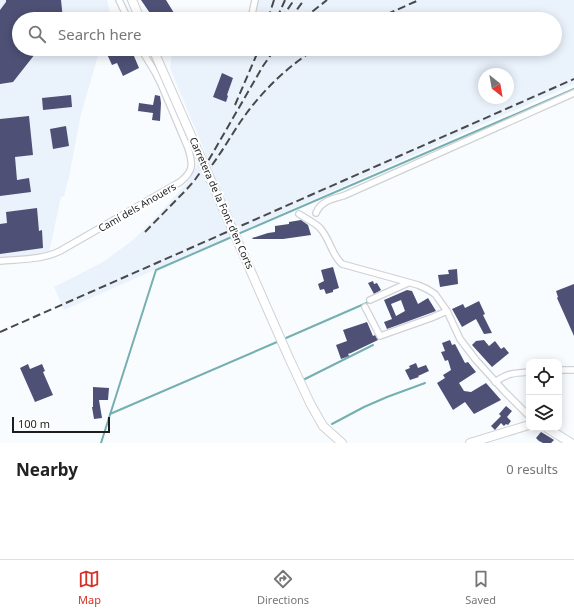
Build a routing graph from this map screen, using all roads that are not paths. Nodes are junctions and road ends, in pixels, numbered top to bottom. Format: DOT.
graph roads {
  1 [pos="119,0"];
  2 [pos="255,0"];
  3 [pos="125,12"];
  4 [pos="252,12"];
  5 [pos="145,56"];
  6 [pos="156,56"];
  7 [pos="574,93"];
  8 [pos="316,212"];
  9 [pos="299,214"];
  10 [pos="0,261"];
  11 [pos="408,283"];
  12 [pos="370,300"];
  13 [pos="365,308"];
  14 [pos="447,311"];
  15 [pos="562,370"];
  16 [pos="574,370"];
  17 [pos="526,372"];
  18 [pos="495,382"];
  19 [pos="526,413"];
  20 [pos="526,426"];
  21 [pos="552,431"];
  22 [pos="342,443"];
  23 [pos="470,443"];
  24 [pos="571,443"];
  1 -- 3 [label="street"];
  2 -- 4 [label="street"];
  5 -- 10 [label="street, Camí dels Anouers"];
  6 -- 22 [label="street, Carretera de la Font d'en Corts, bridge"];
  7 -- 8 [label="street"];
  9 -- 11 [label="street"];
  11 -- 12 [label="street"];
  11 -- 14 [label="street"];
  13 -- 14 [label="street"];
  14 -- 18 [label="street"];
  15 -- 16 [label="street"];
  17 -- 18 [label="street"];
  18 -- 19 [label="street"];
  20 -- 23 [label="street"];
  21 -- 24 [label="street"];
}
